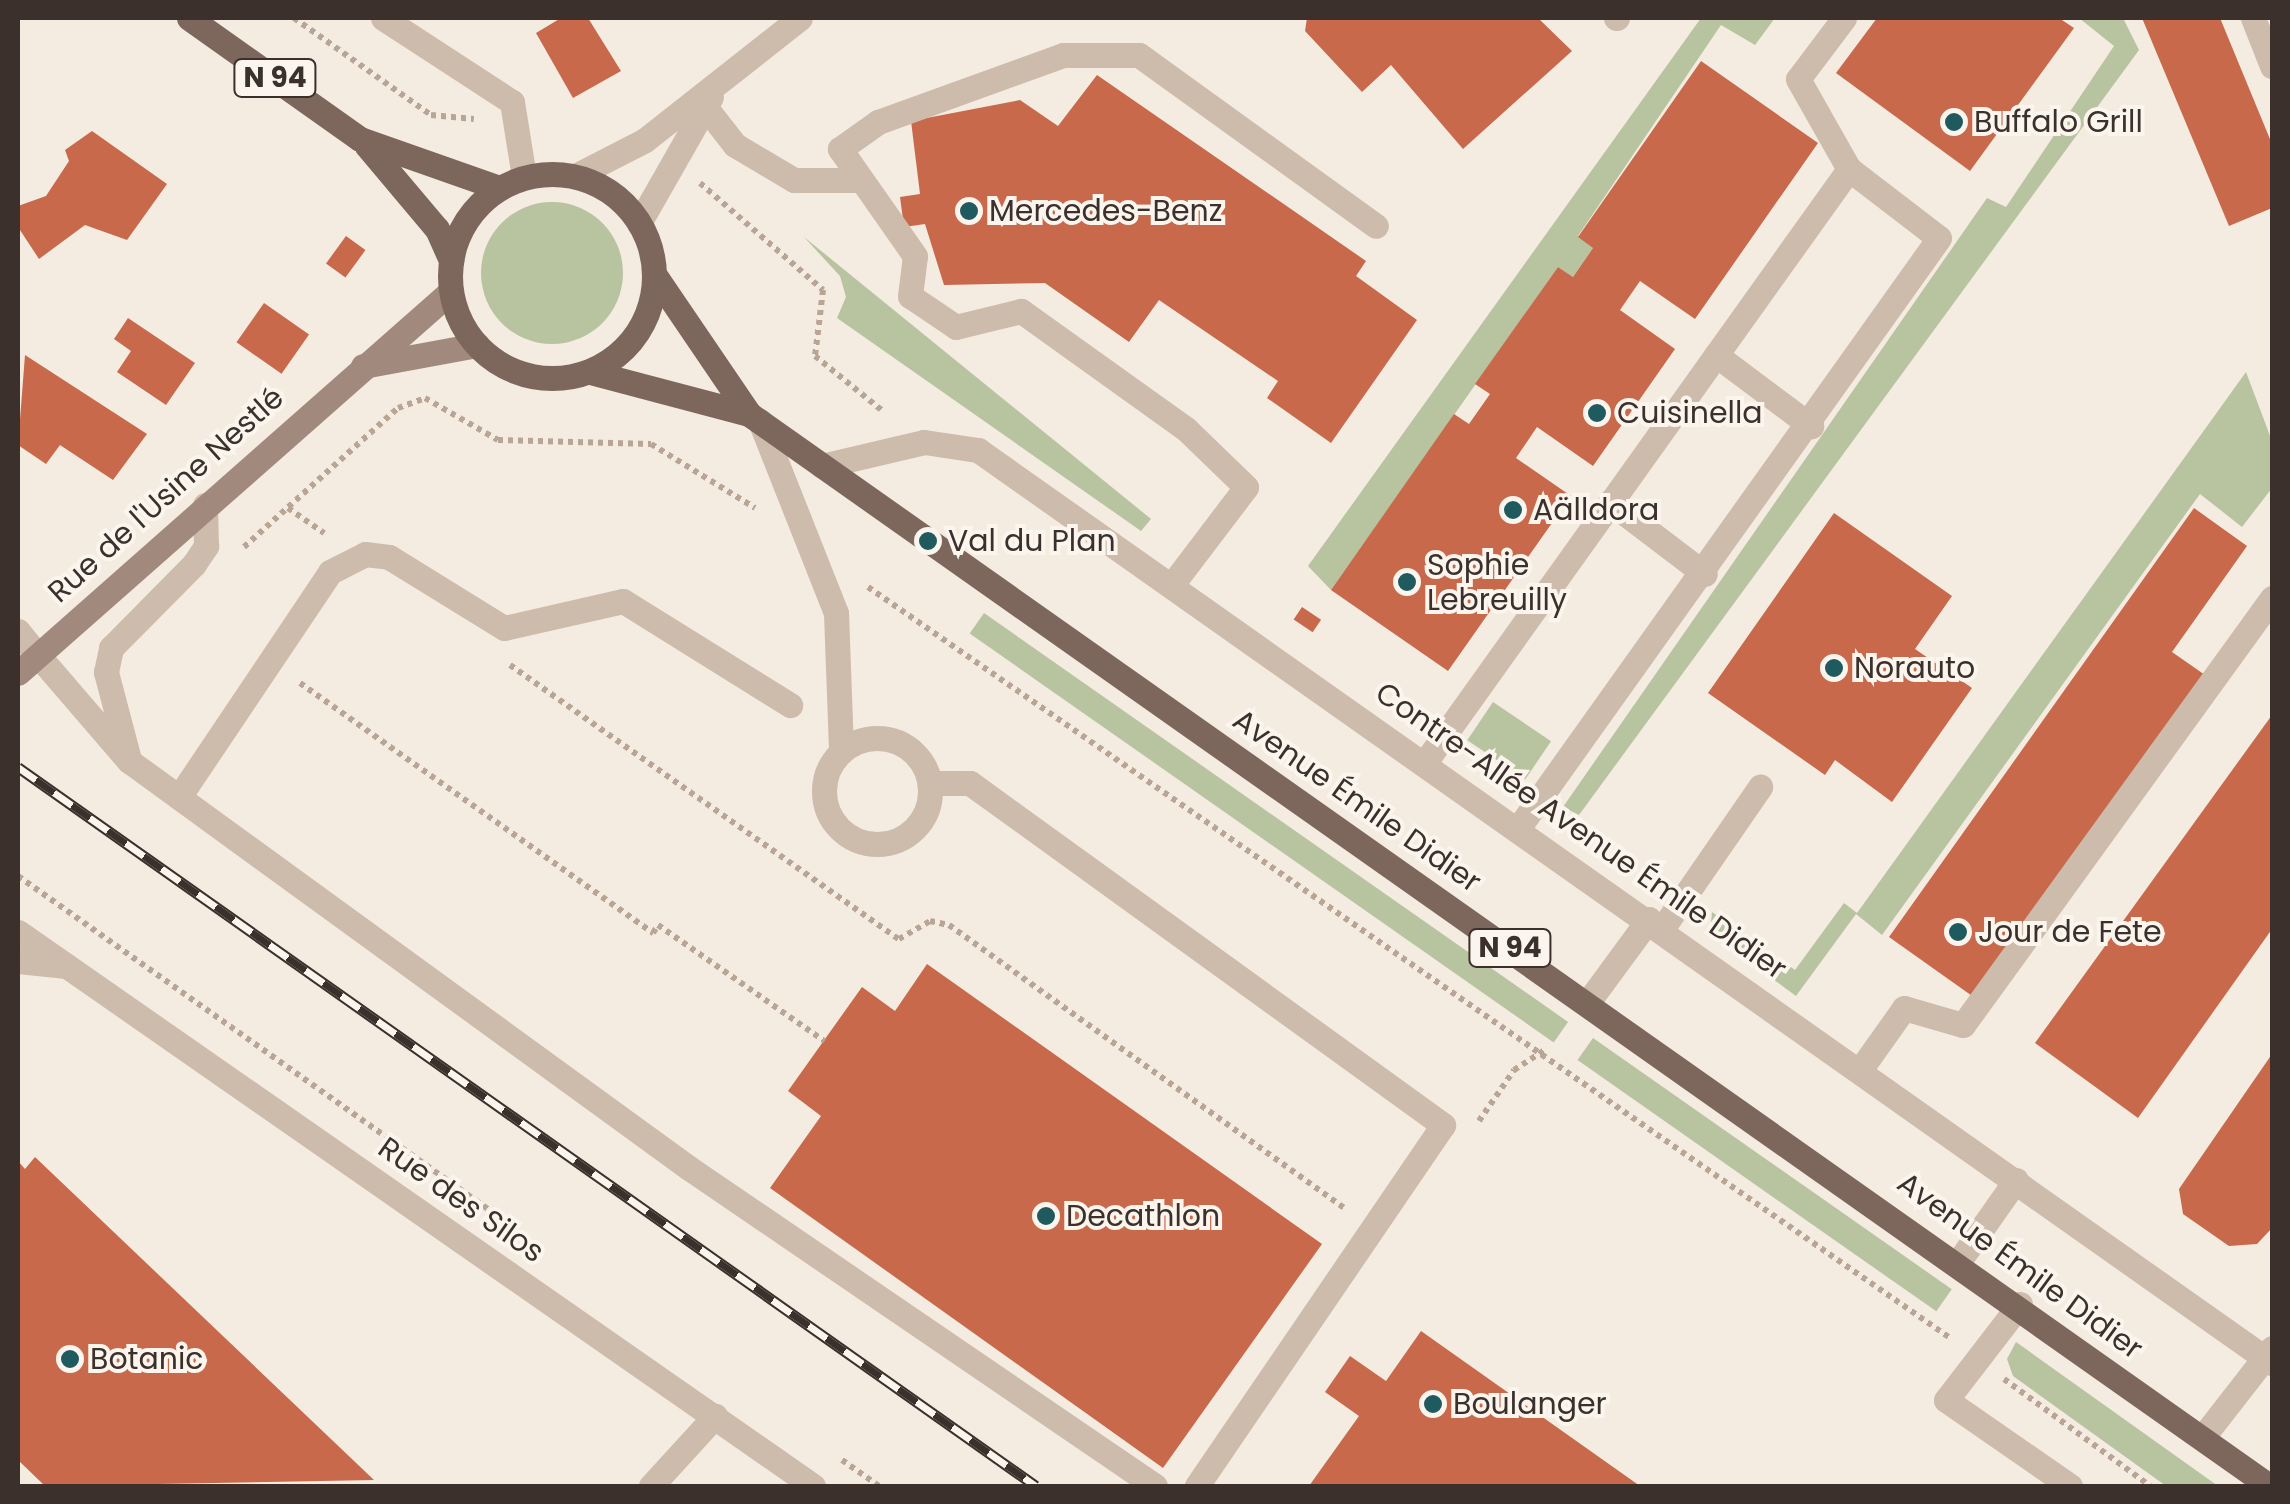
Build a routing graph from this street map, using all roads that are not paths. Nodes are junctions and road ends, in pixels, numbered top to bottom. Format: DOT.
graph roads {
  1 [pos="193,18"];
  2 [pos="383,18"];
  3 [pos="800,18"];
  4 [pos="1844,18"];
  5 [pos="2253,18"];
  6 [pos="2272,62"];
  7 [pos="708,96"];
  8 [pos="360,138"];
  9 [pos="1849,169"];
  10 [pos="577,175"];
  11 [pos="855,180"];
  12 [pos="512,183"];
  13 [pos="639,223"];
  14 [pos="1376,226"];
  15 [pos="450,261"];
  16 [pos="654,274"];
  17 [pos="450,291"];
  18 [pos="477,345"];
  19 [pos="1716,356"];
  20 [pos="358,367"];
  21 [pos="588,372"];
  22 [pos="754,417"];
  23 [pos="1810,426"];
  24 [pos="822,466"];
  25 [pos="1610,502"];
  26 [pos="206,505"];
  27 [pos="1705,574"];
  28 [pos="1174,582"];
  29 [pos="2272,598"];
  30 [pos="18,631"];
  31 [pos="36,654"];
  32 [pos="18,673"];
  33 [pos="790,705"];
  34 [pos="840,752"];
  35 [pos="129,761"];
  36 [pos="1426,761"];
  37 [pos="930,784"];
  38 [pos="1760,786"];
  39 [pos="179,797"];
  40 [pos="1519,827"];
  41 [pos="1655,924"];
  42 [pos="18,932"];
  43 [pos="18,961"];
  44 [pos="72,967"];
  45 [pos="1588,1002"];
  46 [pos="1860,1070"];
  47 [pos="2016,1180"];
  48 [pos="1959,1261"];
  49 [pos="2020,1304"];
  50 [pos="2271,1357"];
  51 [pos="715,1416"];
  52 [pos="2202,1438"];
  53 [pos="2265,1485"];
  54 [pos="651,1486"];
  55 [pos="813,1486"];
  56 [pos="1155,1486"];
  57 [pos="1197,1486"];
  58 [pos="2070,1486"];
  1 -- 8 [label="main road, N 94"];
  2 -- 12 [label="street"];
  3 -- 7 [label="street"];
  4 -- 9 [label="street"];
  5 -- 6 [label="street"];
  7 -- 10 [label="street"];
  7 -- 11 [label="street"];
  7 -- 13 [label="street"];
  8 -- 12 [label="main road, N 94"];
  8 -- 15 [label="main road, N 94"];
  9 -- 19 [label="street"];
  9 -- 23 [label="street"];
  10 -- 12 [label="main road"];
  10 -- 13 [label="main road"];
  11 -- 14 [label="street"];
  11 -- 28 [label="street"];
  12 -- 15 [label="main road"];
  13 -- 16 [label="main road"];
  15 -- 17 [label="main road"];
  16 -- 21 [label="main road"];
  16 -- 22 [label="main road, Avenue Émile Didier / N 94"];
  17 -- 18 [label="main road"];
  17 -- 20 [label="main road, Rue de l'Usine Nestlé"];
  18 -- 20 [label="main road"];
  18 -- 21 [label="main road"];
  19 -- 23 [label="street"];
  19 -- 25 [label="street"];
  20 -- 26 [label="main road, Rue de l'Usine Nestlé"];
  21 -- 22 [label="main road, Avenue Émile Didier / N 94"];
  22 -- 24 [label="main road, Avenue Émile Didier / N 94"];
  22 -- 34 [label="street"];
  23 -- 27 [label="street"];
  24 -- 28 [label="street, Contre-Allée Avenue Émile Didier"];
  24 -- 45 [label="main road, Avenue Émile Didier / N 94"];
  25 -- 27 [label="street"];
  25 -- 36 [label="street"];
  26 -- 31 [label="main road, Rue de l'Usine Nestlé"];
  26 -- 35 [label="street"];
  27 -- 40 [label="street"];
  28 -- 36 [label="street, Contre-Allée Avenue Émile Didier"];
  29 -- 46 [label="street"];
  30 -- 31 [label="street"];
  31 -- 32 [label="main road, Rue de l'Usine Nestlé"];
  31 -- 35 [label="street"];
  33 -- 39 [label="street"];
  34 -- 37 [label="street"];
  34 -- 37 [label="street"];
  35 -- 39 [label="street"];
  36 -- 40 [label="street, Contre-Allée Avenue Émile Didier"];
  37 -- 57 [label="street"];
  38 -- 41 [label="street"];
  39 -- 56 [label="street"];
  40 -- 41 [label="street, Contre-Allée Avenue Émile Didier"];
  41 -- 45 [label="street"];
  41 -- 46 [label="street, Contre-Allée Avenue Émile Didier"];
  42 -- 44 [label="street, Rue des Silos"];
  43 -- 44 [label="street, Rue des Silos"];
  44 -- 51 [label="street, Rue des Silos"];
  45 -- 48 [label="main road, Avenue Émile Didier / N 94"];
  46 -- 47 [label="street, Contre-Allée Avenue Émile Didier"];
  47 -- 48 [label="street"];
  47 -- 50 [label="street, Contre-Allée Avenue Émile Didier"];
  48 -- 49 [label="main road, Avenue Émile Didier / N 94"];
  49 -- 52 [label="main road, Avenue Émile Didier / N 94"];
  49 -- 58 [label="street"];
  50 -- 52 [label="street"];
  51 -- 54 [label="street"];
  51 -- 55 [label="street, Rue des Silos"];
  52 -- 53 [label="main road, Avenue Émile Didier / N 94"];
}
